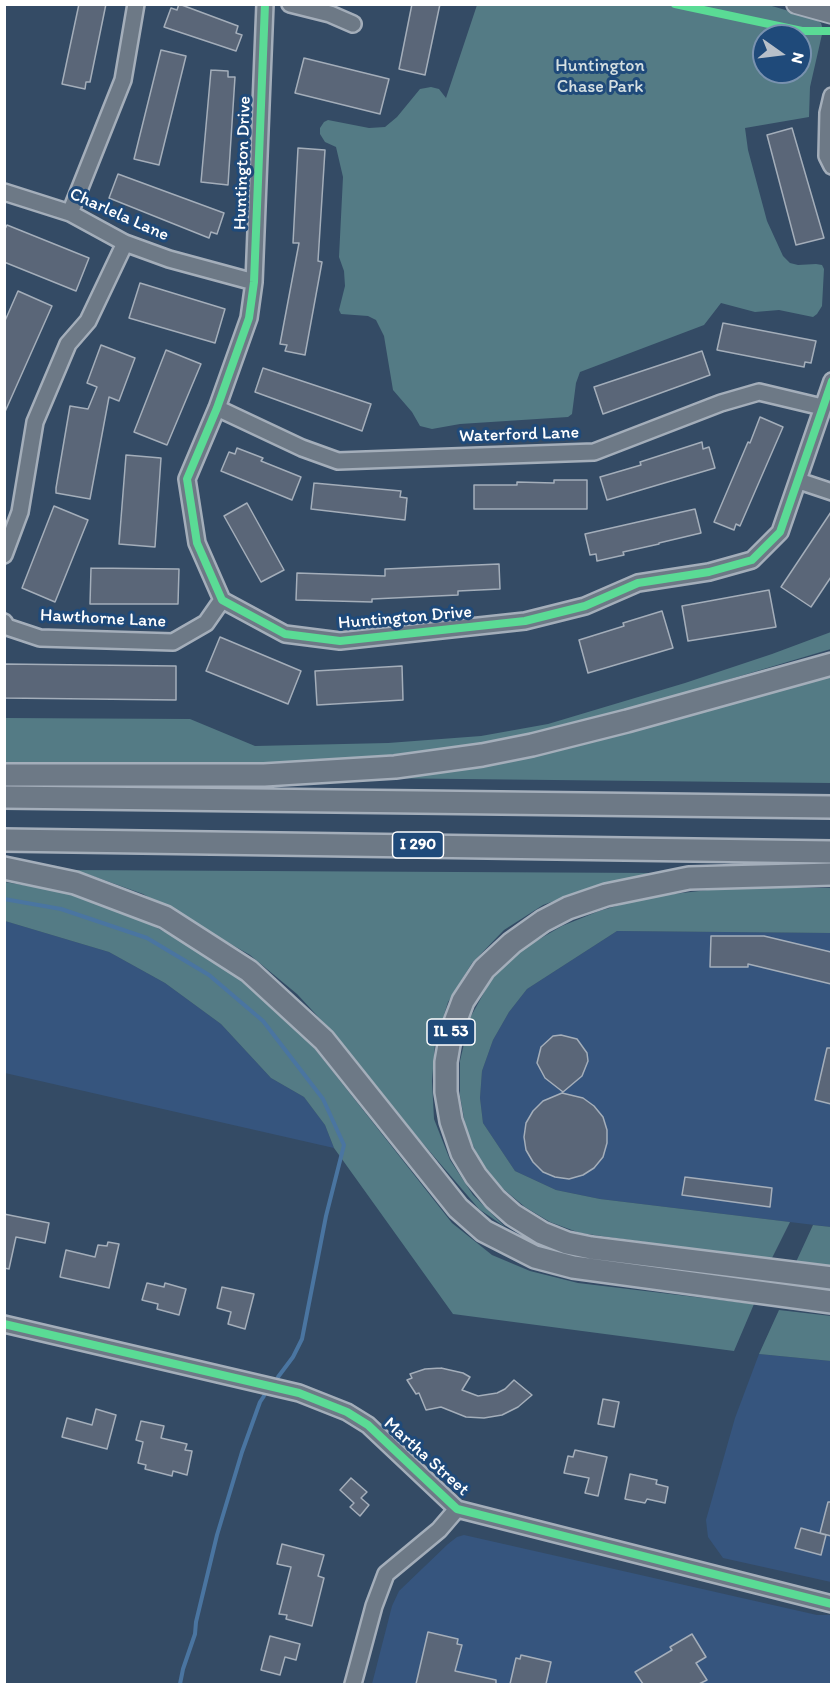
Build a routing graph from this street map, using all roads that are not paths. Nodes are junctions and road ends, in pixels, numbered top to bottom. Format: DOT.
graph roads {
  1 [pos="136,4"];
  2 [pos="265,4"];
  3 [pos="290,4"];
  4 [pos="796,4"];
  5 [pos="831,14"];
  6 [pos="353,24"];
  7 [pos="831,96"];
  8 [pos="831,166"];
  9 [pos="4,192"];
  10 [pos="70,213"];
  11 [pos="125,243"];
  12 [pos="254,282"];
  13 [pos="831,381"];
  14 [pos="822,407"];
  15 [pos="217,408"];
  16 [pos="799,481"];
  17 [pos="831,492"];
  18 [pos="4,555"];
  19 [pos="222,600"];
  20 [pos="4,622"];
  21 [pos="831,664"];
  22 [pos="4,775"];
  23 [pos="4,797"];
  24 [pos="831,807"];
  25 [pos="4,840"];
  26 [pos="831,852"];
  27 [pos="4,868"];
  28 [pos="831,874"];
  29 [pos="831,1278"];
  30 [pos="831,1302"];
  31 [pos="4,1324"];
  32 [pos="458,1509"];
  33 [pos="831,1604"];
  34 [pos="353,1684"];
  1 -- 10 [label="street"];
  2 -- 12 [label="street, Huntington Drive"];
  3 -- 6 [label="street"];
  4 -- 5 [label="main road"];
  7 -- 8 [label="street"];
  9 -- 10 [label="street, Charlela Lane"];
  10 -- 11 [label="street, Charlela Lane"];
  11 -- 12 [label="street, Charlela Lane"];
  11 -- 18 [label="street"];
  12 -- 15 [label="street, Huntington Drive"];
  13 -- 14 [label="street, Huntington Drive"];
  14 -- 15 [label="street, Waterford Lane"];
  14 -- 16 [label="street, Huntington Drive"];
  15 -- 19 [label="street, Huntington Drive"];
  16 -- 17 [label="street"];
  16 -- 19 [label="street, Huntington Drive"];
  19 -- 20 [label="street, Hawthorne Lane"];
  21 -- 22 [label="highway"];
  23 -- 24 [label="highway"];
  25 -- 26 [label="highway, I 290"];
  27 -- 30 [label="highway"];
  28 -- 29 [label="highway, IL 53"];
  31 -- 32 [label="street, Martha Street"];
  32 -- 33 [label="street, Martha Street"];
  32 -- 34 [label="street"];
}
